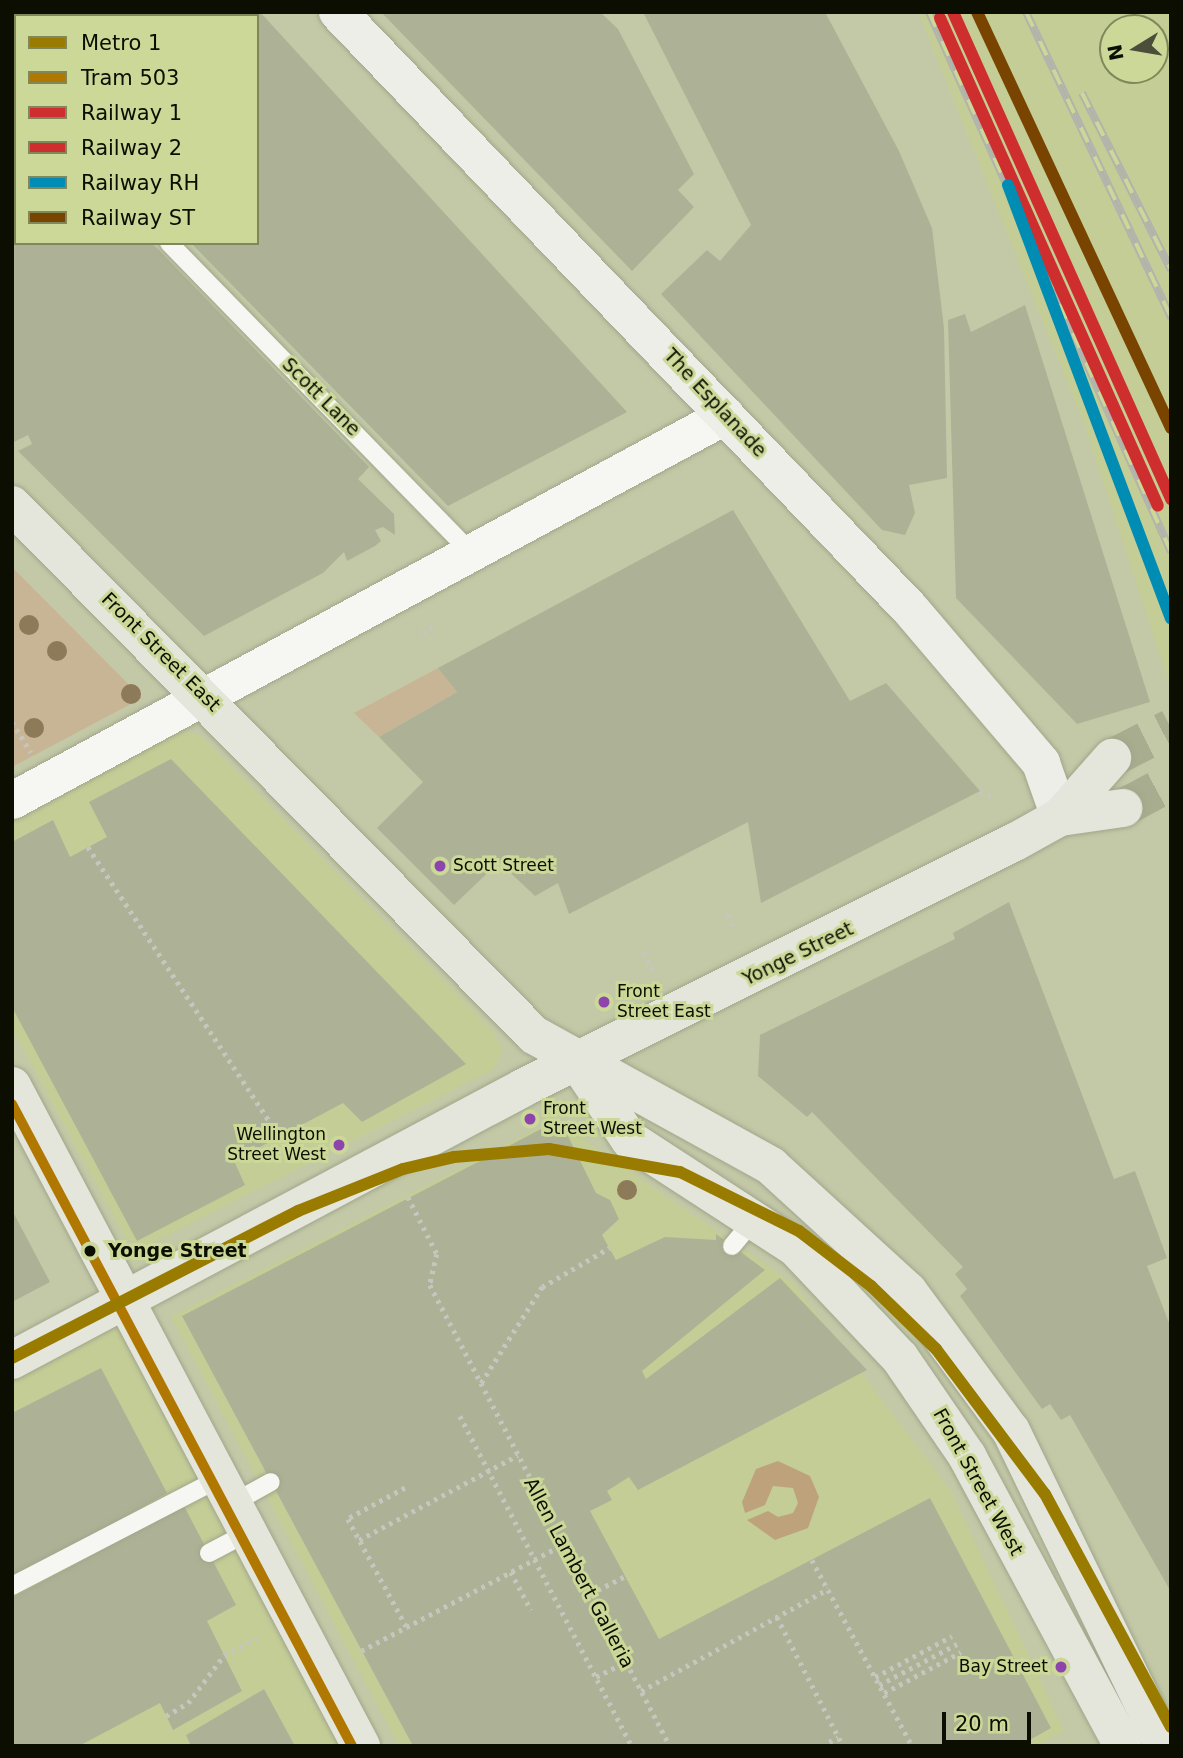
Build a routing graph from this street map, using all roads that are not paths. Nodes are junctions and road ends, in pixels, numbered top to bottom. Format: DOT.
graph roads {
  1 [pos="338,12"];
  2 [pos="171,245"];
  3 [pos="726,415"];
  4 [pos="12,505"];
  5 [pos="471,553"];
  6 [pos="205,696"];
  7 [pos="1112,758"];
  8 [pos="12,800"];
  9 [pos="1123,808"];
  10 [pos="1060,817"];
  11 [pos="578,1063"];
  12 [pos="12,1086"];
  13 [pos="786,1179"];
  14 [pos="744,1233"];
  15 [pos="125,1300"];
  16 [pos="12,1360"];
  17 [pos="1011,1431"];
  18 [pos="967,1456"];
  19 [pos="271,1482"];
  20 [pos="234,1504"];
  21 [pos="209,1553"];
  22 [pos="12,1586"];
  23 [pos="1167,1745"];
  24 [pos="361,1746"];
  25 [pos="1122,1746"];
  1 -- 3 [label="street, The Esplanade"];
  2 -- 5 [label="lane, Scott Lane"];
  3 -- 5 [label="street"];
  3 -- 10 [label="street, The Esplanade"];
  4 -- 6 [label="main road, Front Street East"];
  5 -- 6 [label="street"];
  6 -- 8 [label="street"];
  6 -- 11 [label="main road, Front Street East"];
  7 -- 10 [label="main road, Yonge Street"];
  9 -- 10 [label="main road, Yonge Street"];
  10 -- 11 [label="main road, Yonge Street"];
  11 -- 13 [label="main road"];
  11 -- 14 [label="main road, Front Street West"];
  11 -- 15 [label="main road, Yonge Street"];
  12 -- 15 [label="main road"];
  13 -- 14 [label="main road"];
  13 -- 17 [label="main road"];
  14 -- 18 [label="main road, Front Street West"];
  15 -- 16 [label="main road, Yonge Street"];
  15 -- 20 [label="main road"];
  17 -- 18 [label="main road"];
  17 -- 23 [label="main road"];
  18 -- 25 [label="main road, Front Street West"];
  19 -- 20 [label="lane"];
  20 -- 21 [label="lane"];
  20 -- 22 [label="lane"];
  20 -- 24 [label="main road"];
}
